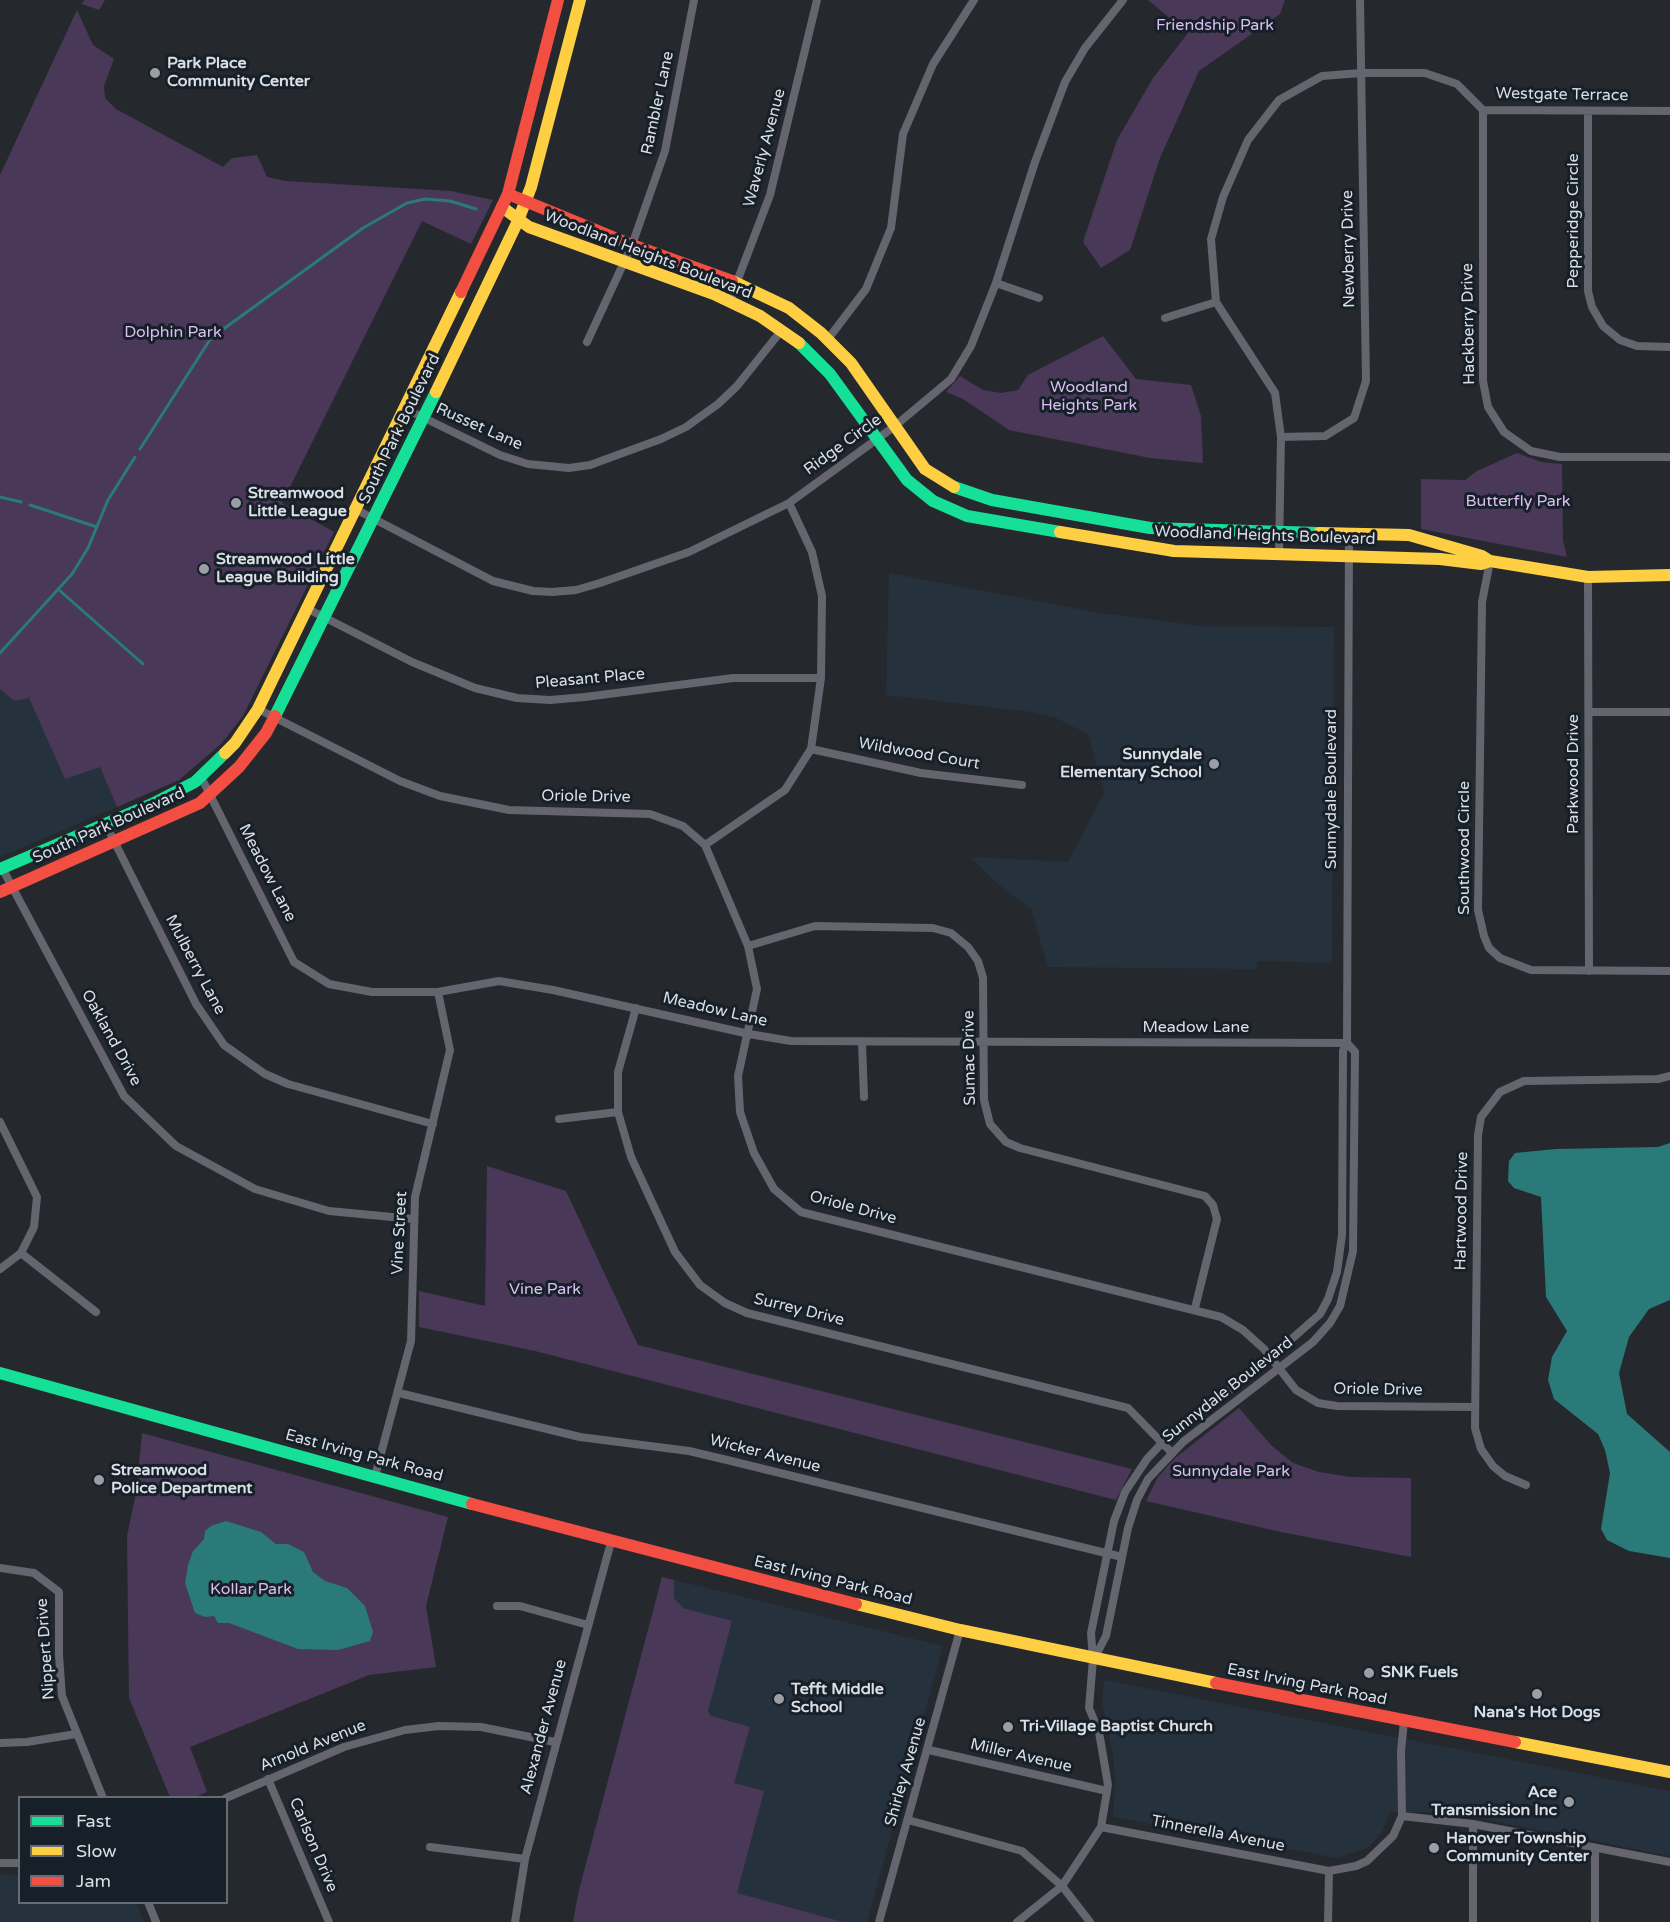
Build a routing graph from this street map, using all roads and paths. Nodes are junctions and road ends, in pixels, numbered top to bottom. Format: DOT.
graph roads {
  1 [pos="558,0"];
  2 [pos="579,0"];
  3 [pos="694,0"];
  4 [pos="818,0"];
  5 [pos="974,0"];
  6 [pos="1123,0"];
  7 [pos="1360,0"];
  8 [pos="1361,73"];
  9 [pos="1483,110"];
  10 [pos="1670,111"];
  11 [pos="1588,112"];
  12 [pos="508,194"];
  13 [pos="526,203"];
  14 [pos="502,207"];
  15 [pos="518,221"];
  16 [pos="632,245"];
  17 [pos="624,262"];
  18 [pos="737,282"];
  19 [pos="996,283"];
  20 [pos="1039,298"];
  21 [pos="730,300"];
  22 [pos="1216,302"];
  23 [pos="1165,318"];
  24 [pos="781,331"];
  25 [pos="828,339"];
  26 [pos="587,342"];
  27 [pos="1670,347"];
  28 [pos="406,409"];
  29 [pos="423,418"];
  30 [pos="895,426"];
  31 [pos="1281,437"];
  32 [pos="876,439"];
  33 [pos="1670,457"];
  34 [pos="789,503"];
  35 [pos="357,510"];
  36 [pos="375,519"];
  37 [pos="1279,532"];
  38 [pos="1348,534"];
  39 [pos="1279,555"];
  40 [pos="1348,557"];
  41 [pos="1490,561"];
  42 [pos="1670,575"];
  43 [pos="1588,577"];
  44 [pos="308,609"];
  45 [pos="325,618"];
  46 [pos="821,678"];
  47 [pos="258,709"];
  48 [pos="1589,712"];
  49 [pos="1670,712"];
  50 [pos="275,718"];
  51 [pos="811,749"];
  52 [pos="201,777"];
  53 [pos="1022,785"];
  54 [pos="210,795"];
  55 [pos="106,825"];
  56 [pos="115,843"];
  57 [pos="705,845"];
  58 [pos="1,869"];
  59 [pos="12,886"];
  60 [pos="0,892"];
  61 [pos="748,946"];
  62 [pos="1589,971"];
  63 [pos="1670,971"];
  64 [pos="438,992"];
  65 [pos="636,1008"];
  66 [pos="749,1034"];
  67 [pos="984,1042"];
  68 [pos="862,1043"];
  69 [pos="1347,1043"];
  70 [pos="1670,1076"];
  71 [pos="864,1096"];
  72 [pos="618,1112"];
  73 [pos="559,1119"];
  74 [pos="0,1122"];
  75 [pos="433,1124"];
  76 [pos="413,1219"];
  77 [pos="21,1253"];
  78 [pos="0,1269"];
  79 [pos="1195,1308"];
  80 [pos="96,1312"];
  81 [pos="1270,1358"];
  82 [pos="1278,1370"];
  83 [pos="0,1373"];
  84 [pos="399,1393"];
  85 [pos="1475,1407"];
  86 [pos="1162,1443"];
  87 [pos="1172,1453"];
  88 [pos="375,1476"];
  89 [pos="1526,1485"];
  90 [pos="610,1542"];
  91 [pos="1108,1554"];
  92 [pos="1122,1557"];
  93 [pos="0,1568"];
  94 [pos="496,1606"];
  95 [pos="588,1624"];
  96 [pos="960,1630"];
  97 [pos="1093,1659"];
  98 [pos="1404,1721"];
  99 [pos="76,1734"];
  100 [pos="555,1742"];
  101 [pos="0,1743"];
  102 [pos="928,1750"];
  103 [pos="1670,1772"];
  104 [pos="268,1779"];
  105 [pos="1107,1791"];
  106 [pos="103,1796"];
  107 [pos="228,1796"];
  108 [pos="1402,1815"];
  109 [pos="908,1820"];
  110 [pos="1473,1824"];
  111 [pos="1101,1827"];
  112 [pos="430,1847"];
  113 [pos="1594,1848"];
  114 [pos="525,1859"];
  115 [pos="1670,1862"];
  116 [pos="0,1863"];
  117 [pos="18,1863"];
  118 [pos="1329,1871"];
  119 [pos="1062,1886"];
  120 [pos="149,1904"];
  121 [pos="156,1922"];
  122 [pos="329,1922"];
  123 [pos="514,1922"];
  124 [pos="879,1922"];
  125 [pos="1017,1922"];
  126 [pos="1090,1922"];
  127 [pos="1328,1922"];
  128 [pos="1473,1922"];
  129 [pos="1594,1922"];
  1 -- 12 [label="street, South Park Boulevard"];
  2 -- 13 [label="street, South Park Boulevard"];
  3 -- 16 [label="street, Rambler Lane"];
  4 -- 18 [label="street, Waverly Avenue"];
  5 -- 25 [label="street"];
  6 -- 19 [label="street, Ridge Circle"];
  7 -- 8 [label="street, Newberry Drive"];
  8 -- 9 [label="street, Westgate Terrace"];
  8 -- 22 [label="street, Westgate Terrace"];
  8 -- 31 [label="street, Newberry Drive"];
  9 -- 11 [label="street, Westgate Terrace"];
  9 -- 33 [label="street, Hackberry Drive"];
  10 -- 11 [label="street, Westgate Terrace"];
  11 -- 27 [label="street, Pepperidge Circle"];
  12 -- 13 [label="street, Woodland Heights Boulevard"];
  12 -- 14 [label="street, South Park Boulevard"];
  13 -- 15 [label="street, South Park Boulevard"];
  13 -- 16 [label="street, Woodland Heights Boulevard"];
  14 -- 15 [label="street, Woodland Heights Boulevard"];
  14 -- 28 [label="street, South Park Boulevard"];
  15 -- 17 [label="street, Woodland Heights Boulevard"];
  15 -- 29 [label="street, South Park Boulevard"];
  16 -- 17 [label="street, Rambler Lane"];
  16 -- 18 [label="street, Woodland Heights Boulevard"];
  17 -- 21 [label="street, Woodland Heights Boulevard"];
  17 -- 26 [label="street, Rambler Lane"];
  18 -- 21 [label="street, Waverly Avenue"];
  18 -- 25 [label="street, Woodland Heights Boulevard"];
  19 -- 20 [label="street"];
  19 -- 30 [label="street, Ridge Circle"];
  21 -- 24 [label="street, Woodland Heights Boulevard"];
  22 -- 23 [label="street"];
  22 -- 31 [label="street, Westgate Terrace"];
  24 -- 29 [label="street, Russet Lane"];
  24 -- 32 [label="street, Woodland Heights Boulevard"];
  25 -- 30 [label="street, Woodland Heights Boulevard"];
  28 -- 29 [label="street, Russet Lane"];
  28 -- 35 [label="street, South Park Boulevard"];
  29 -- 36 [label="street, South Park Boulevard"];
  30 -- 32 [label="street, Ridge Circle"];
  30 -- 37 [label="street, Woodland Heights Boulevard"];
  31 -- 37 [label="street, Westgate Terrace"];
  32 -- 34 [label="street, Ridge Circle"];
  32 -- 39 [label="street, Woodland Heights Boulevard"];
  34 -- 36 [label="street, Ridge Circle"];
  34 -- 46 [label="street"];
  35 -- 36 [label="street, Ridge Circle"];
  35 -- 44 [label="street, South Park Boulevard"];
  36 -- 45 [label="street, South Park Boulevard"];
  37 -- 38 [label="street, Woodland Heights Boulevard"];
  37 -- 39 [label="street, Westgate Terrace"];
  38 -- 40 [label="street, Sunnydale Boulevard"];
  38 -- 41 [label="street, Woodland Heights Boulevard"];
  39 -- 40 [label="street, Woodland Heights Boulevard"];
  40 -- 41 [label="street, Woodland Heights Boulevard"];
  40 -- 69 [label="street, Sunnydale Boulevard"];
  41 -- 43 [label="street, Woodland Heights Boulevard"];
  41 -- 62 [label="street, Southwood Circle"];
  42 -- 43 [label="street, Woodland Heights Boulevard"];
  43 -- 48 [label="street, Parkwood Drive"];
  44 -- 45 [label="street, Pleasant Place"];
  44 -- 47 [label="street, South Park Boulevard"];
  45 -- 46 [label="street, Pleasant Place"];
  45 -- 50 [label="street, South Park Boulevard"];
  46 -- 51 [label="street"];
  47 -- 50 [label="street, Oriole Drive"];
  47 -- 52 [label="street, South Park Boulevard"];
  48 -- 49 [label="street"];
  48 -- 62 [label="street, Parkwood Drive"];
  50 -- 54 [label="street, South Park Boulevard"];
  50 -- 57 [label="street, Oriole Drive"];
  51 -- 53 [label="street, Wildwood Court"];
  51 -- 57 [label="street"];
  52 -- 54 [label="street, Meadow Lane"];
  52 -- 55 [label="street, South Park Boulevard"];
  54 -- 56 [label="street, South Park Boulevard"];
  54 -- 64 [label="street, Meadow Lane"];
  55 -- 56 [label="street, Mulberry Lane"];
  55 -- 58 [label="street, South Park Boulevard"];
  56 -- 59 [label="street, South Park Boulevard"];
  56 -- 75 [label="street, Mulberry Lane"];
  57 -- 61 [label="street, Oriole Drive"];
  58 -- 59 [label="street, Oakland Drive"];
  59 -- 60 [label="street, South Park Boulevard"];
  59 -- 76 [label="street, Oakland Drive"];
  61 -- 66 [label="street, Oriole Drive"];
  61 -- 67 [label="street, Sumac Drive"];
  62 -- 63 [label="street, Southwood Circle"];
  64 -- 65 [label="street, Meadow Lane"];
  64 -- 75 [label="street, Vine Street"];
  65 -- 66 [label="street, Meadow Lane"];
  65 -- 72 [label="street, Surrey Drive"];
  66 -- 68 [label="street, Meadow Lane"];
  66 -- 79 [label="street, Oriole Drive"];
  67 -- 68 [label="street, Meadow Lane"];
  67 -- 69 [label="street, Meadow Lane"];
  67 -- 79 [label="street, Sumac Drive"];
  68 -- 71 [label="street"];
  69 -- 81 [label="street, Sunnydale Boulevard"];
  69 -- 82 [label="street, Sunnydale Boulevard"];
  70 -- 85 [label="street, Hartwood Drive"];
  72 -- 73 [label="street"];
  72 -- 86 [label="street, Surrey Drive"];
  74 -- 77 [label="street"];
  75 -- 76 [label="street, Vine Street"];
  76 -- 84 [label="street, Vine Street"];
  77 -- 78 [label="street"];
  77 -- 80 [label="street"];
  79 -- 81 [label="street, Oriole Drive"];
  81 -- 82 [label="street, Oriole Drive"];
  81 -- 86 [label="street, Sunnydale Boulevard"];
  82 -- 85 [label="street, Oriole Drive"];
  82 -- 87 [label="street, Sunnydale Boulevard"];
  83 -- 88 [label="street, East Irving Park Road"];
  84 -- 88 [label="street, Vine Street"];
  84 -- 91 [label="street, Wicker Avenue"];
  85 -- 89 [label="street, Hartwood Drive"];
  86 -- 87 [label="street, Surrey Drive"];
  86 -- 91 [label="street, Sunnydale Boulevard"];
  87 -- 92 [label="street, Sunnydale Boulevard"];
  88 -- 90 [label="street, East Irving Park Road"];
  90 -- 95 [label="street, Alexander Avenue"];
  90 -- 96 [label="street, East Irving Park Road"];
  91 -- 92 [label="street, Wicker Avenue"];
  91 -- 97 [label="street, Sunnydale Boulevard"];
  92 -- 97 [label="street, Sunnydale Boulevard"];
  93 -- 99 [label="street, Nippert Drive"];
  94 -- 95 [label="street"];
  95 -- 100 [label="street, Alexander Avenue"];
  96 -- 97 [label="street, East Irving Park Road"];
  96 -- 102 [label="street, Shirley Avenue"];
  97 -- 98 [label="street, East Irving Park Road"];
  97 -- 105 [label="street"];
  98 -- 103 [label="street, East Irving Park Road"];
  98 -- 108 [label="street"];
  99 -- 101 [label="street"];
  99 -- 106 [label="street, Nippert Drive"];
  100 -- 104 [label="street, Arnold Avenue"];
  100 -- 114 [label="street, Alexander Avenue"];
  102 -- 105 [label="street, Miller Avenue"];
  102 -- 109 [label="street, Shirley Avenue"];
  104 -- 107 [label="street, Arnold Avenue"];
  104 -- 122 [label="street, Carlson Drive"];
  105 -- 111 [label="street"];
  108 -- 110 [label="street"];
  108 -- 118 [label="street"];
  109 -- 119 [label="street"];
  109 -- 124 [label="street, Shirley Avenue"];
  110 -- 113 [label="street"];
  110 -- 128 [label="street"];
  111 -- 118 [label="street, Tinnerella Avenue"];
  111 -- 119 [label="street"];
  112 -- 114 [label="street"];
  113 -- 115 [label="street"];
  113 -- 129 [label="street"];
  114 -- 123 [label="street, Alexander Avenue"];
  116 -- 117 [label="street"];
  118 -- 127 [label="street"];
  119 -- 125 [label="street"];
  119 -- 126 [label="street"];
  120 -- 121 [label="street"];
}
